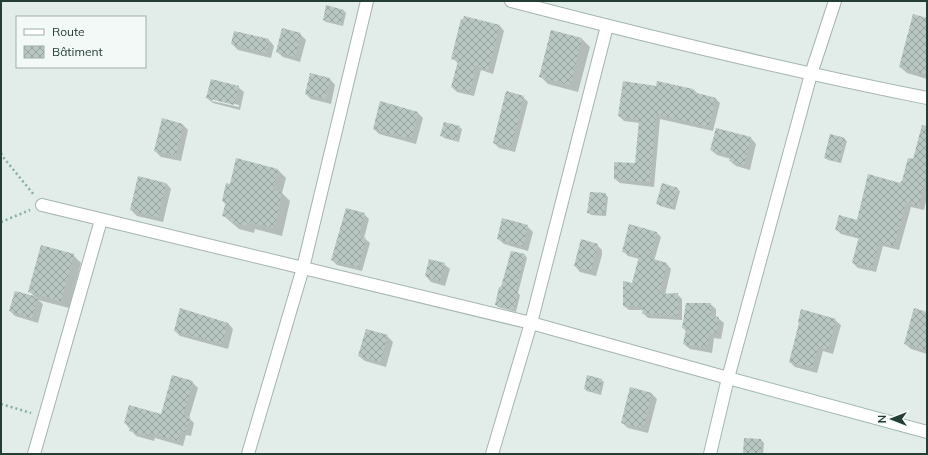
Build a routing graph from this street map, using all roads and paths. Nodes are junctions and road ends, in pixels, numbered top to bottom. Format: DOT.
graph roads {
  1 [pos="367,1"];
  2 [pos="511,1"];
  3 [pos="835,1"];
  4 [pos="607,26"];
  5 [pos="811,74"];
  6 [pos="927,98"];
  7 [pos="1,152"];
  8 [pos="42,205"];
  9 [pos="100,220"];
  10 [pos="1,222"];
  11 [pos="303,268"];
  12 [pos="530,323"];
  13 [pos="728,378"];
  14 [pos="1,404"];
  15 [pos="44,417"];
  16 [pos="927,432"];
  17 [pos="34,454"];
  18 [pos="248,454"];
  19 [pos="492,454"];
  20 [pos="710,454"];
  1 -- 11 [label="street"];
  2 -- 4 [label="street"];
  3 -- 5 [label="street"];
  4 -- 5 [label="street"];
  4 -- 12 [label="street"];
  5 -- 6 [label="street"];
  5 -- 13 [label="street"];
  7 -- 8 [label="path"];
  8 -- 9 [label="street"];
  8 -- 10 [label="path"];
  9 -- 11 [label="street"];
  9 -- 15 [label="street"];
  11 -- 12 [label="street"];
  11 -- 18 [label="street"];
  12 -- 13 [label="street"];
  12 -- 19 [label="street"];
  13 -- 16 [label="street"];
  13 -- 20 [label="street"];
  14 -- 15 [label="path"];
  15 -- 17 [label="street"];
}
